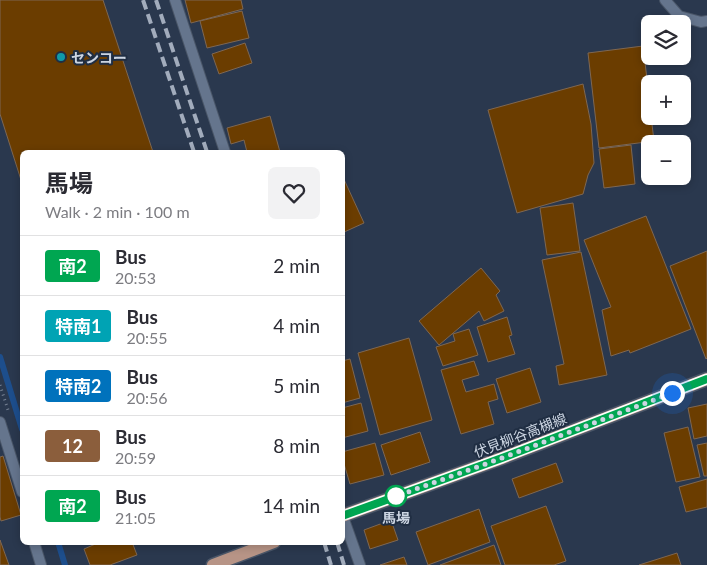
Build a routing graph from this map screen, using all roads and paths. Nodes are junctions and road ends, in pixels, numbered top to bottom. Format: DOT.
graph roads {
  1 [pos="175,0"];
  2 [pos="665,0"];
  3 [pos="707,21"];
  4 [pos="224,150"];
  5 [pos="707,380"];
  6 [pos="0,422"];
  7 [pos="20,486"];
  8 [pos="345,514"];
  9 [pos="345,521"];
  10 [pos="35,545"];
  11 [pos="266,545"];
  12 [pos="41,565"];
  13 [pos="213,565"];
  14 [pos="360,565"];
  1 -- 4 [label="street"];
  2 -- 3 [label="street"];
  5 -- 8 [label="main road, 伏見柳谷高槻線"];
  6 -- 7 [label="street"];
  9 -- 14 [label="street"];
  10 -- 12 [label="street"];
  11 -- 13 [label="main road"];
}
